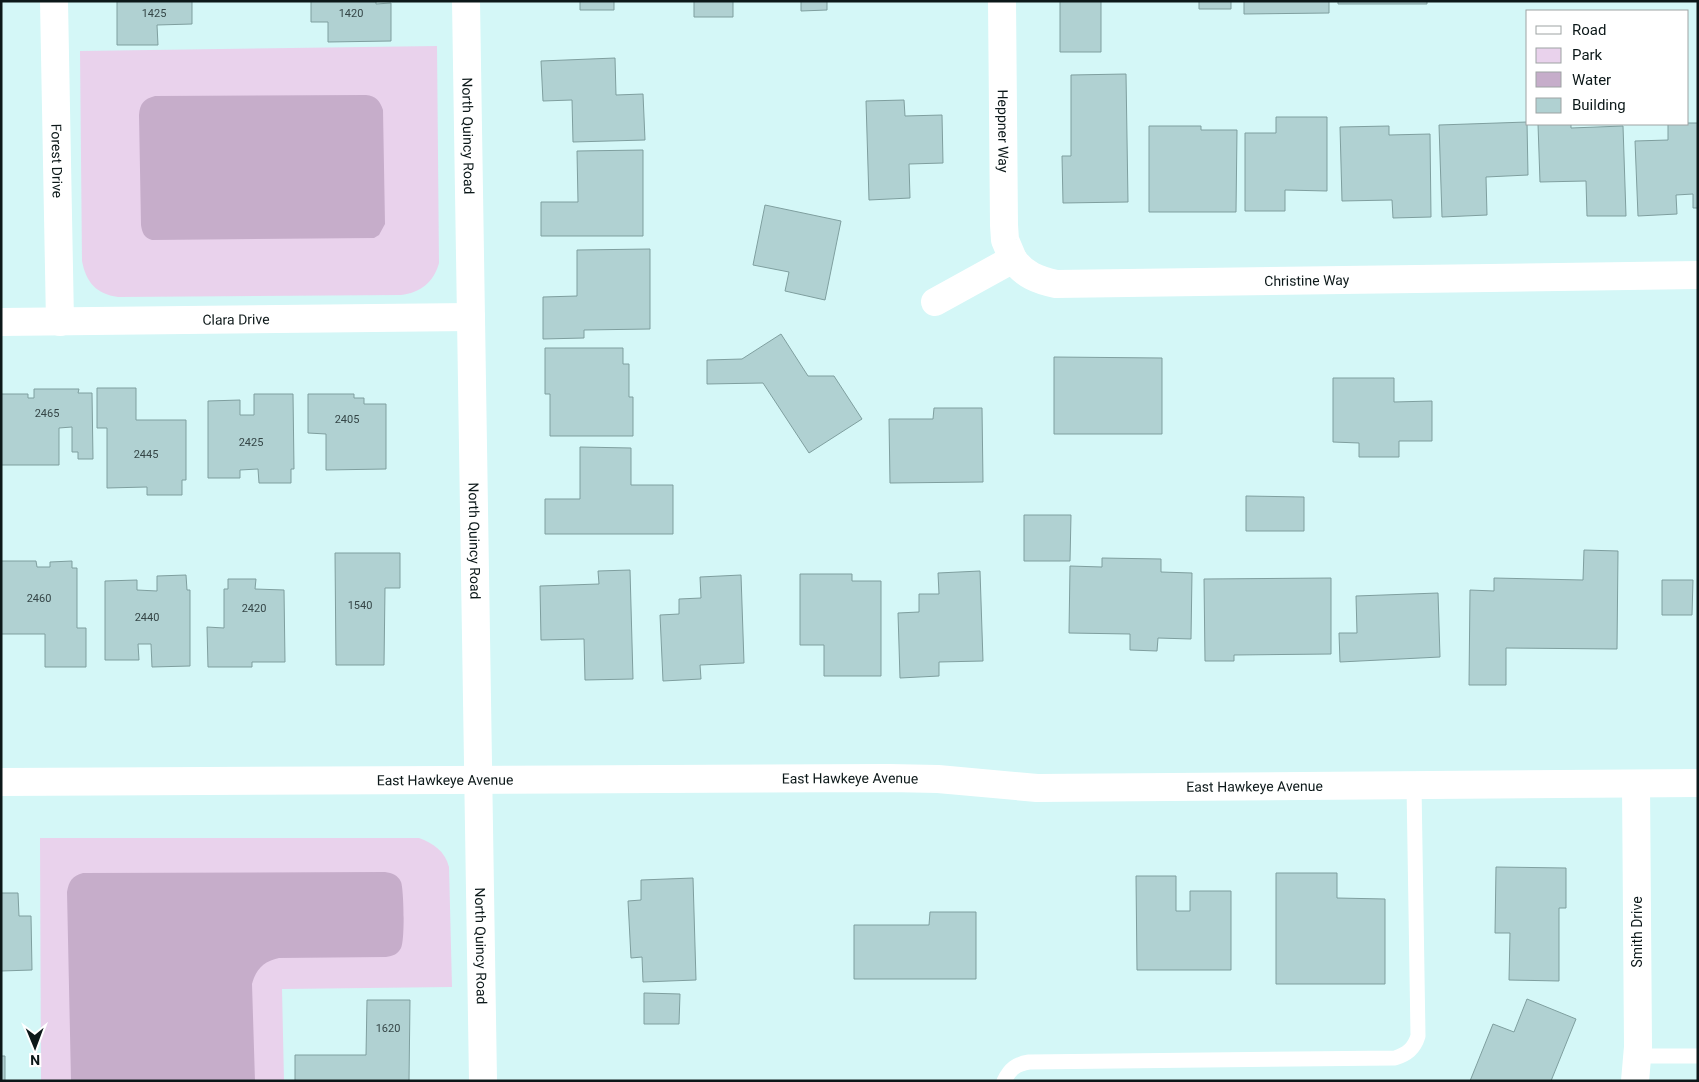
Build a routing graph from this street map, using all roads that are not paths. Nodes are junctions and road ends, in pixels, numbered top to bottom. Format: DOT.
graph roads {
  1 [pos="54,1"];
  2 [pos="466,1"];
  3 [pos="1002,1"];
  4 [pos="1012,259"];
  5 [pos="1698,275"];
  6 [pos="935,302"];
  7 [pos="471,317"];
  8 [pos="1,322"];
  9 [pos="60,322"];
  10 [pos="478,780"];
  11 [pos="1,782"];
  12 [pos="1698,783"];
  13 [pos="1636,784"];
  14 [pos="1414,785"];
  15 [pos="1698,1056"];
  16 [pos="1636,1068"];
  17 [pos="483,1081"];
  18 [pos="1004,1081"];
  1 -- 9 [label="street, Forest Drive"];
  2 -- 7 [label="street, North Quincy Road"];
  3 -- 4 [label="street, Heppner Way"];
  4 -- 5 [label="street, Christine Way"];
  4 -- 6 [label="street"];
  7 -- 9 [label="street, Clara Drive"];
  7 -- 10 [label="street, North Quincy Road"];
  8 -- 9 [label="street, Clara Drive"];
  10 -- 11 [label="street, East Hawkeye Avenue"];
  10 -- 14 [label="street, East Hawkeye Avenue"];
  10 -- 17 [label="street, North Quincy Road"];
  12 -- 13 [label="street, East Hawkeye Avenue"];
  13 -- 14 [label="street, East Hawkeye Avenue"];
  13 -- 16 [label="street, Smith Drive"];
  14 -- 18 [label="lane"];
  15 -- 16 [label="lane"];
}
